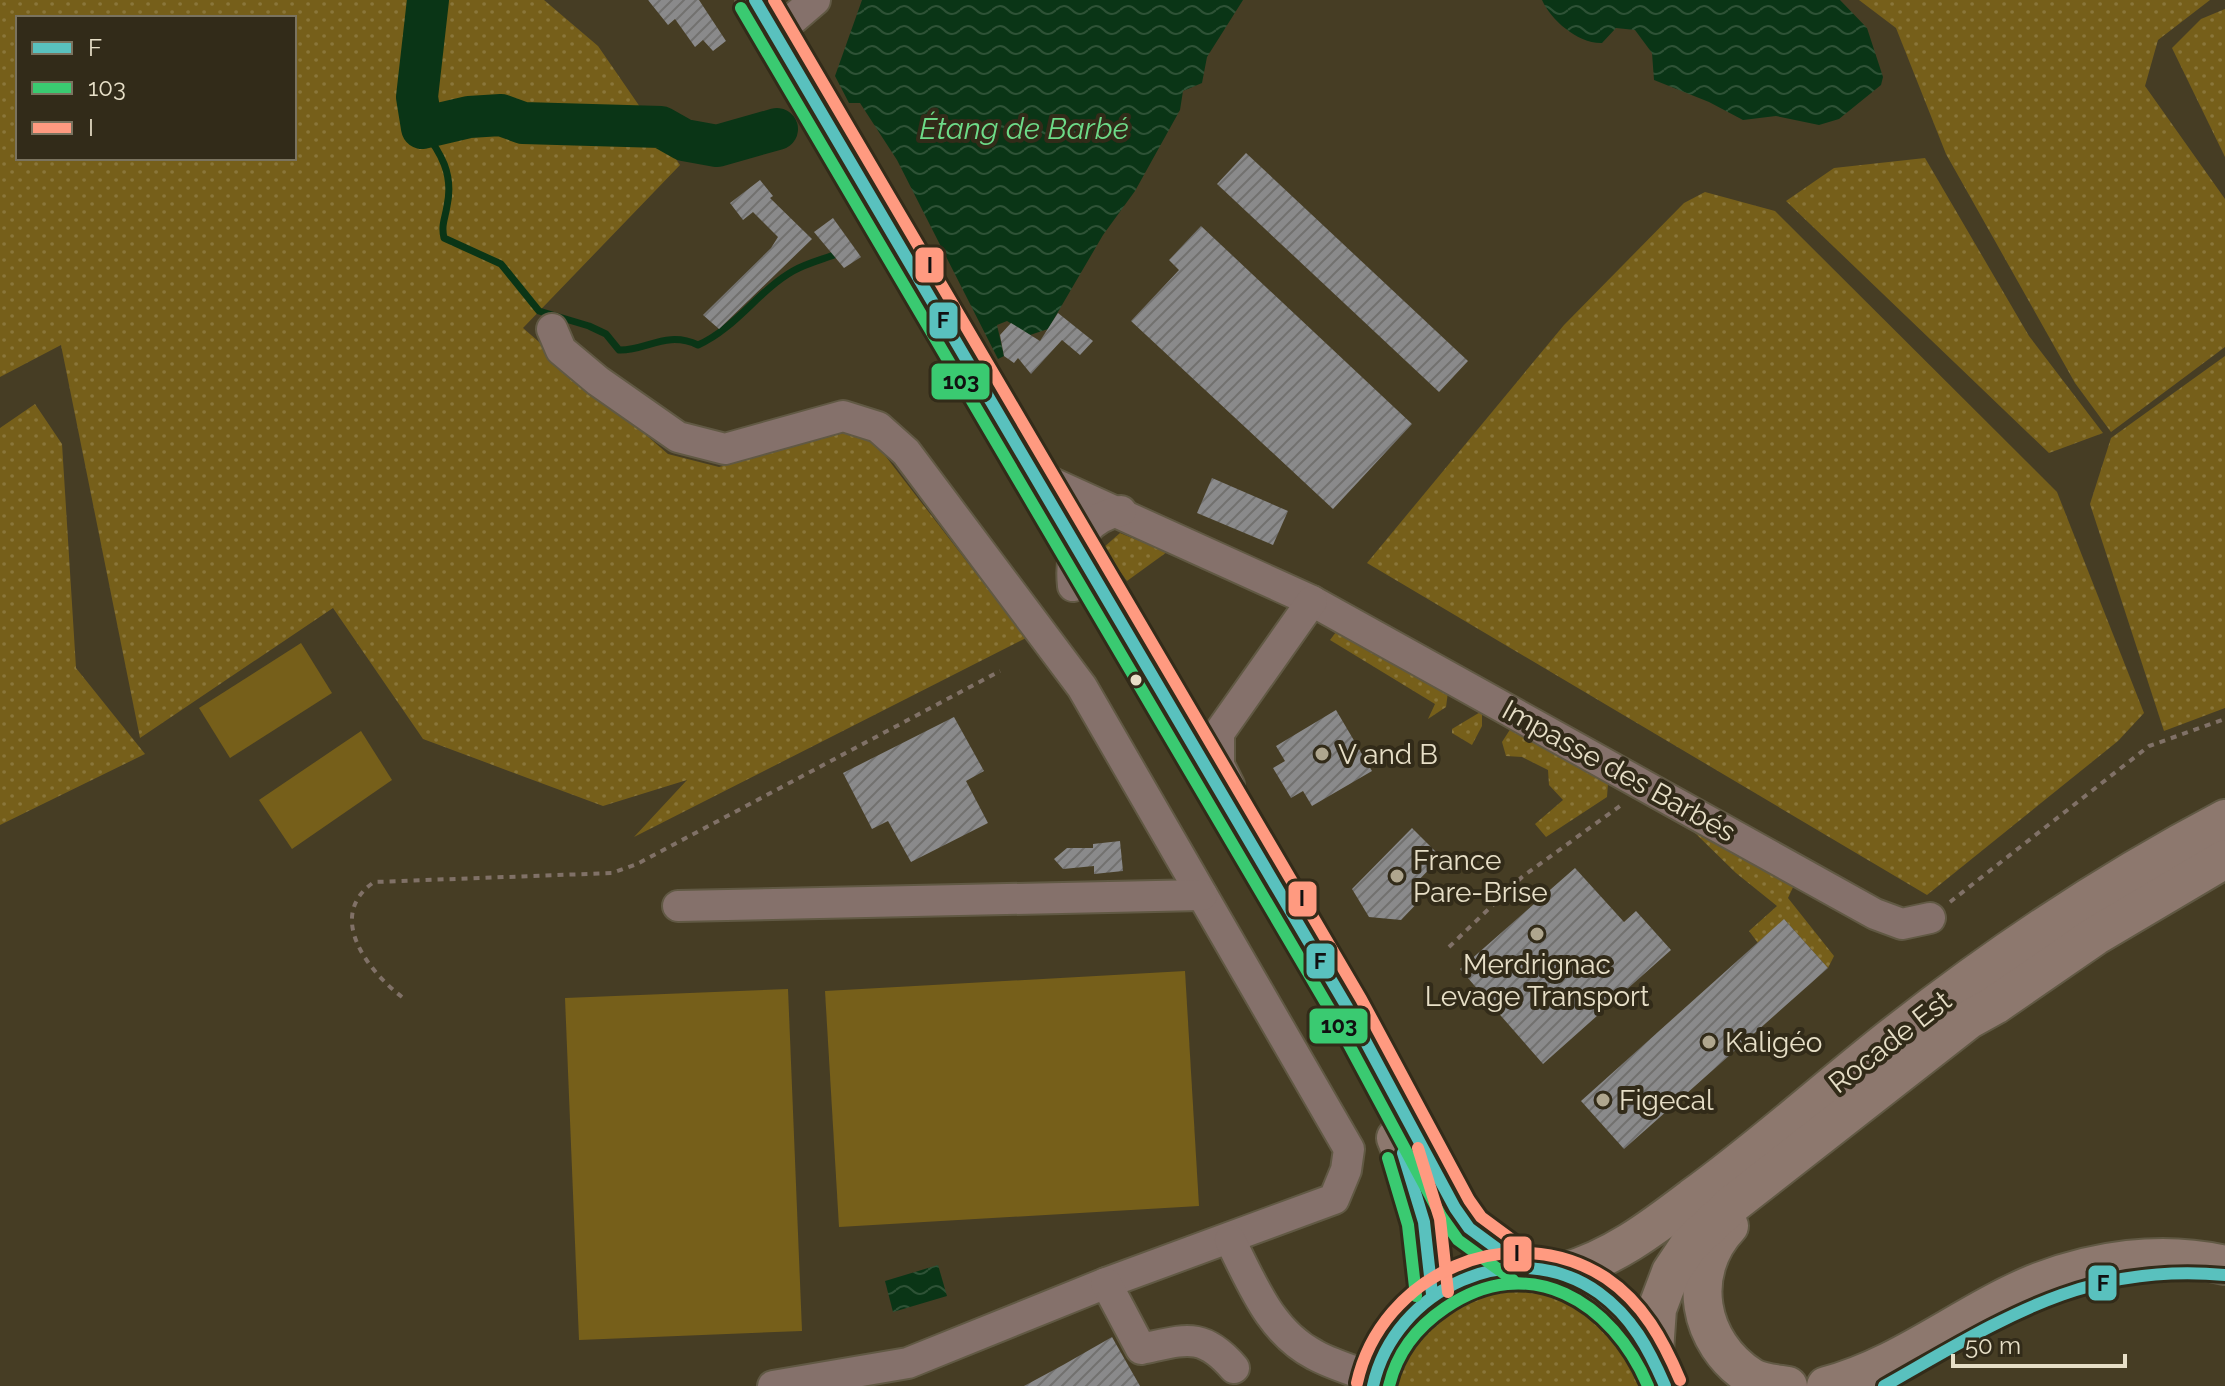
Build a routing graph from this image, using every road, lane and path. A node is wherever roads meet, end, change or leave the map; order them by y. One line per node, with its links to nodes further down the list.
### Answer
1 (730, 0): 7 (main road)
2 (815, 0): 3 (street)
3 (764, 13): 5 (main road)
4 (552, 329): 14 (street)
5 (1030, 473): 6 (street, Impasse des Barbés); 7 (main road)
6 (1121, 511): 7 (street); 8 (street, Impasse des Barbés)
7 (1074, 567): 18 (main road); 27 (main road)
8 (1312, 601): 11 (street, Impasse des Barbés); 18 (street)
9 (1000, 671): 19 (path)
10 (2225, 719): 16 (path)
11 (1639, 782): 16 (street, Impasse des Barbés); 17 (path)
12 (2225, 819): 24 (main road, Rocade Est)
13 (2225, 859): 20 (main road, Rocade Est)
14 (1202, 895): 15 (street); 21 (street)
15 (678, 906)
16 (1930, 918)
17 (1449, 947)
18 (1319, 961): 23 (main road)
19 (402, 997)
20 (1995, 1005): 30 (main road, Rocade Est); 33 (main road)
21 (1230, 1240): 26 (street); 31 (street)
22 (2225, 1265): 34 (main road)
23 (1522, 1267): 24 (main road); 27 (main road)
24 (1562, 1273): 30 (main road)
25 (2225, 1275): 35 (main road)
26 (1106, 1283): 28 (street); 29 (street)
27 (1432, 1294): 31 (main road)
28 (1234, 1368)
29 (910, 1374): 32 (street)
30 (1663, 1377)
31 (1374, 1382)
32 (773, 1386)
33 (1788, 1386)
34 (1826, 1386)
35 (1884, 1386)

